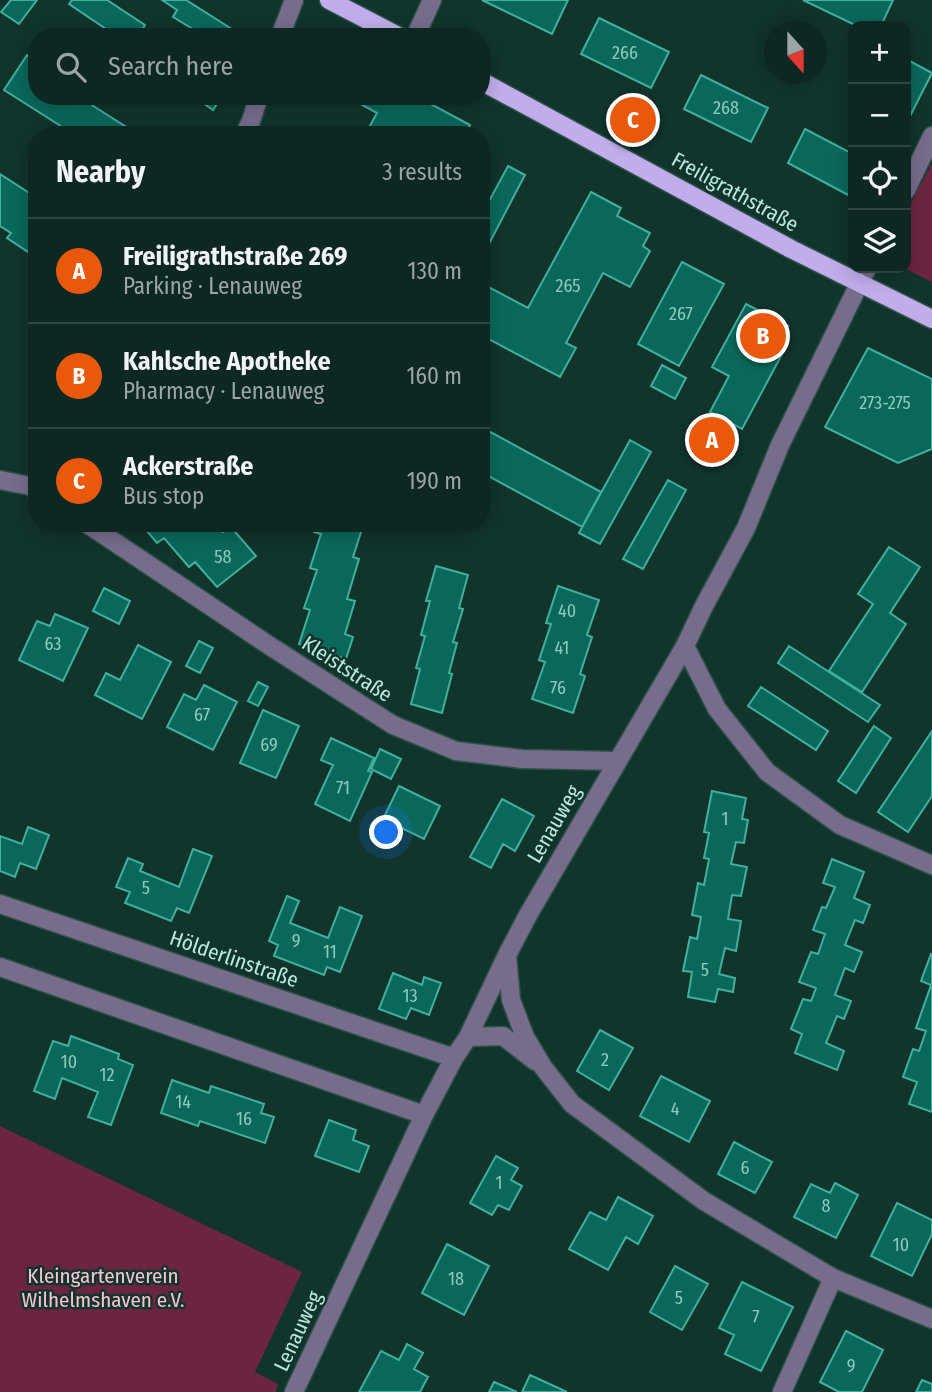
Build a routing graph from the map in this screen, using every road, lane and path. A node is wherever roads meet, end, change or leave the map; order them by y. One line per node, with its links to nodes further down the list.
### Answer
1 (294, 0): 4 (street)
2 (329, 0): 5 (main road)
3 (432, 0): 6 (street)
4 (283, 28)
5 (383, 28)
6 (419, 28)
7 (490, 86): 12 (main road, Freiligrathstraße)
8 (256, 105): 9 (street)
9 (248, 126)
10 (932, 136): 11 (street)
11 (911, 180)
12 (864, 275): 13 (main road, Freiligrathstraße); 17 (street, Lenauweg)
13 (932, 319)
14 (0, 480): 15 (street)
15 (28, 483)
16 (99, 532): 18 (street, Kleiststraße)
17 (685, 646): 18 (street, Lenauweg); 19 (street)
18 (618, 761): 21 (street, Lenauweg)
19 (932, 865)
20 (0, 904): 24 (street, Hölderlinstraße)
21 (507, 955): 23 (street, Lenauweg); 25 (street)
22 (0, 967): 26 (street)
23 (468, 1037): 24 (street, Lenauweg); 25 (street)
24 (454, 1058): 26 (street, Lenauweg)
25 (543, 1067): 27 (street)
26 (424, 1115): 29 (street, Lenauweg)
27 (833, 1278): 28 (street); 30 (street)
28 (932, 1319)
29 (294, 1392)
30 (782, 1392)

